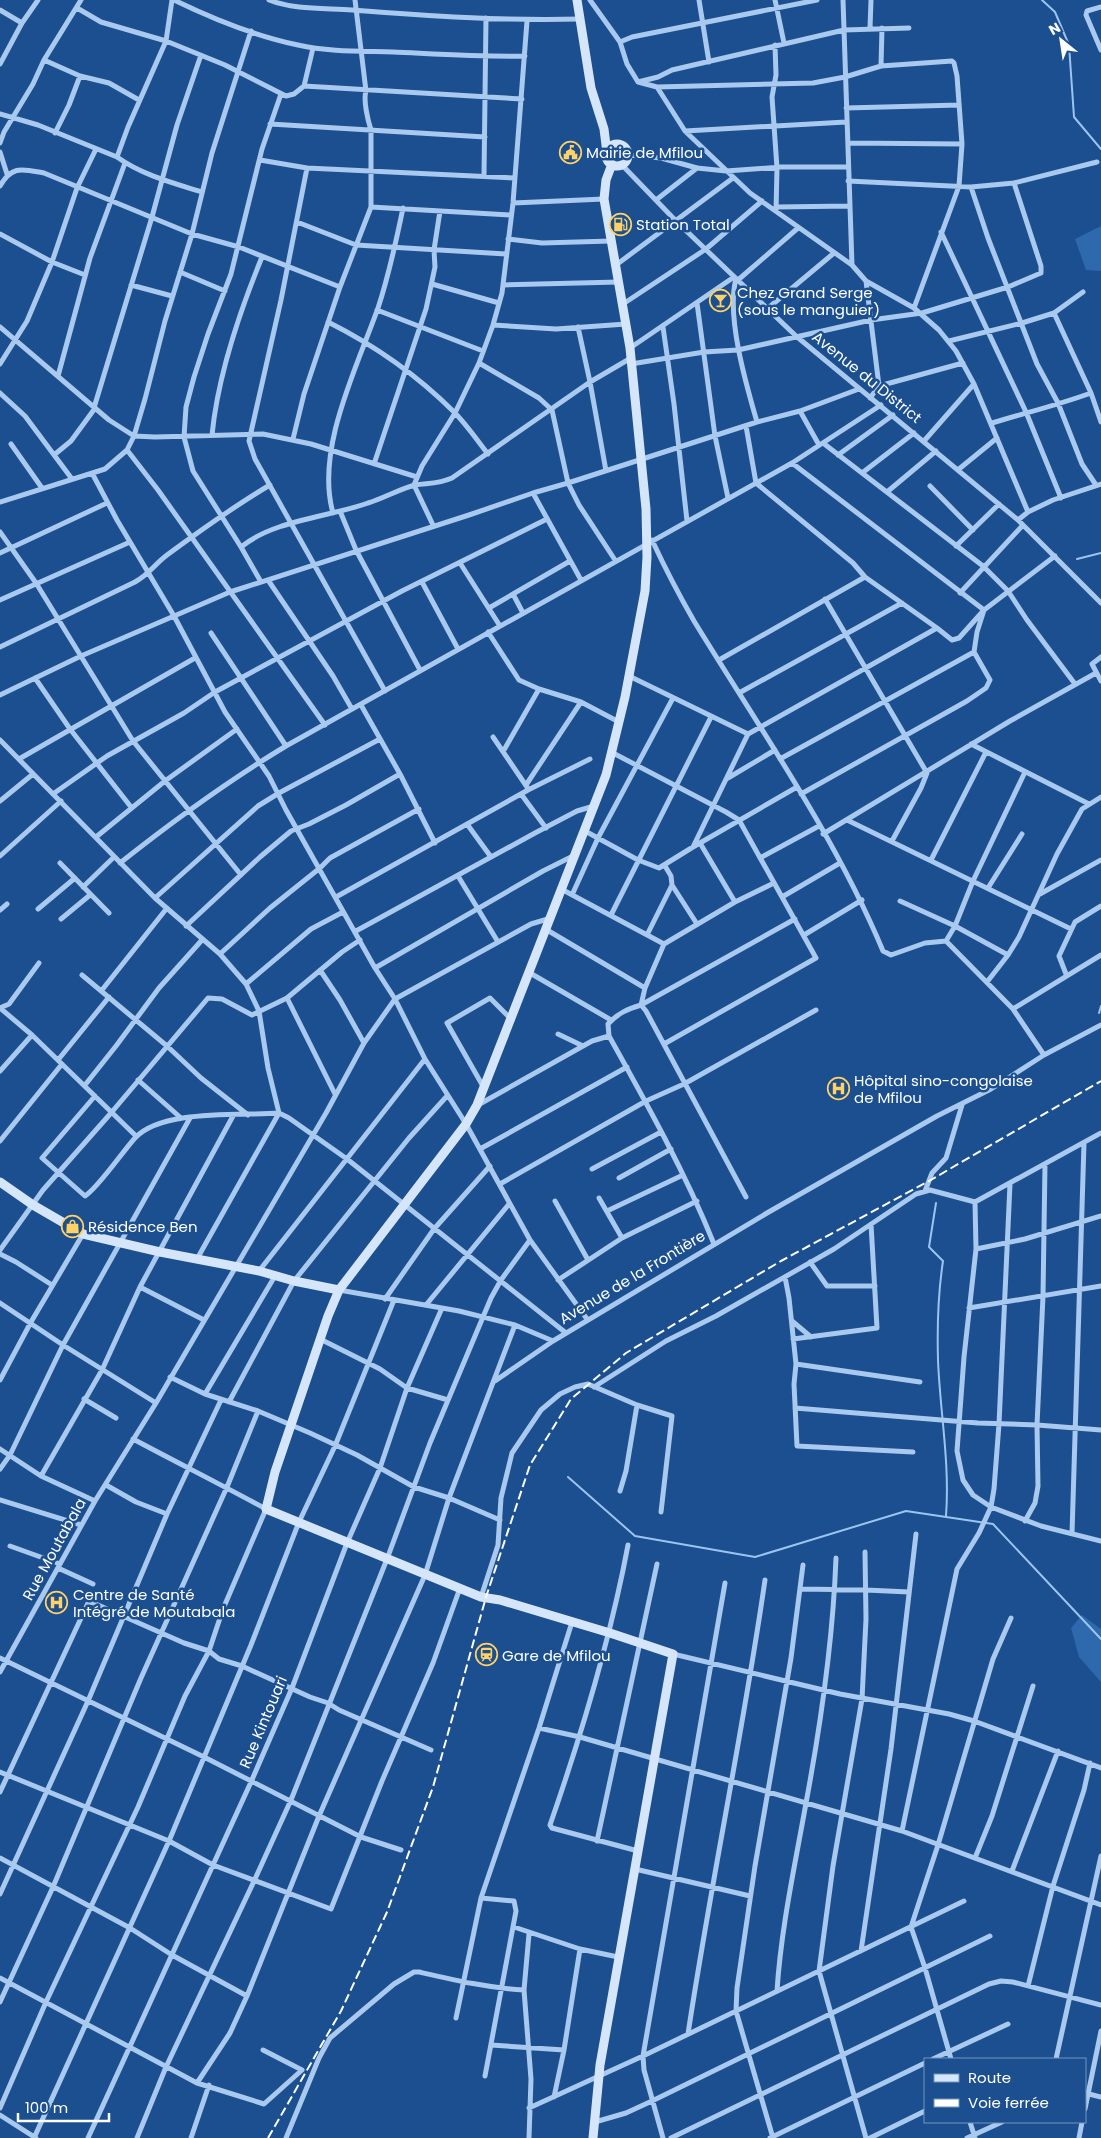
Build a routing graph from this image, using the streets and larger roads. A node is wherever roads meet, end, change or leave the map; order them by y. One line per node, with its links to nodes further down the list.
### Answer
1 (38, 0): 21 (street)
2 (81, 0): 14 (street)
3 (173, 0): 27 (street); 28 (street)
4 (269, 0): 17 (street)
5 (355, 0): 17 (street)
6 (577, 0): 19 (street)
7 (590, 0): 29 (street)
8 (699, 0): 22 (street)
9 (775, 0): 15 (street)
10 (818, 0): 15 (street)
11 (843, 0): 26 (street)
12 (871, 0): 23 (street)
13 (1101, 7): 33 (street)
14 (77, 8): 28 (street); 38 (street)
15 (776, 8): 22 (street); 30 (street)
16 (0, 10): 21 (street)
17 (356, 10): 18 (street); 34 (street)
18 (486, 18): 20 (street); 37 (street)
19 (580, 19): 20 (street); 61 (street)
20 (527, 21): 36 (street)
21 (22, 23): 40 (street)
22 (703, 23): 29 (street); 39 (street)
23 (870, 28): 24 (street); 26 (street)
24 (882, 28): 25 (street); 41 (street)
25 (908, 28)
26 (844, 30): 30 (street); 44 (street)
27 (251, 31): 32 (street); 42 (street)
28 (166, 41): 35 (street); 53 (street)
29 (620, 42): 45 (street)
30 (784, 43): 31 (street)
31 (775, 45): 39 (street); 46 (street)
32 (313, 48): 34 (street); 47 (street)
33 (1101, 50)
34 (360, 51): 37 (street); 48 (street)
35 (201, 55): 42 (street); 90 (street)
36 (525, 56): 37 (street); 52 (street)
37 (485, 57): 51 (street)
38 (44, 60): 43 (street); 57 (street)
39 (709, 62): 45 (street)
40 (0, 64)
41 (881, 66): 44 (street); 54 (street)
42 (237, 70): 50 (street); 97 (street)
43 (80, 76): 53 (street); 64 (street)
44 (845, 77): 46 (street); 55 (street)
45 (638, 82): 49 (street)
46 (775, 84): 49 (street); 60 (street)
47 (304, 86): 48 (street); 50 (street)
48 (364, 88): 51 (street); 62 (street)
49 (657, 88): 63 (street)
50 (281, 94): 59 (street)
51 (486, 97): 52 (street); 65 (street)
52 (522, 99): 88 (street)
53 (139, 100): 74 (street)
54 (959, 105): 55 (street); 68 (street)
55 (846, 108): 58 (street)
56 (0, 114): 57 (street)
57 (13, 118): 64 (street); 66 (street)
58 (846, 122): 60 (street); 67 (street)
59 (270, 124): 62 (street); 75 (street)
60 (774, 126): 63 (street); 83 (street)
61 (604, 129): 69 (street); 72 (street)
62 (372, 130): 65 (street); 84 (street)
63 (685, 131): 85 (street)
64 (55, 132): 70 (street)
65 (485, 138): 87 (street)
66 (0, 143)
67 (848, 143): 68 (street); 80 (street)
68 (962, 144): 94 (street)
69 (623, 146): 72 (street); 73 (street)
70 (96, 148): 74 (street); 96 (street)
71 (0, 152): 86 (street)
72 (607, 152): 78 (street)
73 (628, 155): 79 (street); 82 (street)
74 (117, 157): 76 (street)
75 (260, 160): 81 (street); 120 (street)
76 (125, 162): 90 (street); 100 (street)
77 (1097, 162): 92 (street)
78 (612, 164): 79 (street); 98 (street)
79 (622, 165): 99 (street, Avenue du District)
80 (848, 167): 83 (street); 91 (street)
81 (307, 168): 84 (street); 111 (street)
82 (697, 168): 85 (street); 99 (street)
83 (777, 168): 85 (street); 106 (street)
84 (372, 170): 87 (street); 104 (street)
85 (726, 171): 89 (street)
86 (7, 174): 93 (street); 96 (street)
87 (484, 175): 88 (street)
88 (515, 178): 102 (street)
89 (733, 178): 101 (street); 110 (street)
90 (162, 179): 97 (street); 109 (street)
91 (848, 181): 94 (street); 103 (street)
92 (1014, 183): 95 (street); 139 (street)
93 (0, 186)
94 (960, 186): 95 (street); 113 (street)
95 (971, 187): 139 (street)
96 (77, 188): 100 (street); 126 (street)
97 (202, 192): 115 (street)
98 (604, 199): 102 (street); 117 (street)
99 (656, 200): 110 (street, Avenue du District)
100 (111, 201): 109 (street); 131 (street)
101 (762, 201): 106 (street); 121 (street)
102 (513, 203): 108 (street)
103 (850, 206): 106 (street); 129 (street)
104 (371, 207): 105 (street); 118 (street)
105 (403, 208): 107 (street); 119 (street)
106 (776, 209): 112 (street)
107 (440, 211): 108 (street); 122 (street)
108 (512, 215): 116 (street)
109 (152, 217): 115 (street); 137 (street)
110 (676, 221): 121 (street, Avenue du District); 128 (street)
111 (297, 222): 118 (street); 127 (street)
112 (798, 228): 123 (street); 132 (street)
113 (942, 232): 143 (street); 147 (street)
114 (0, 234): 126 (street)
115 (192, 234): 120 (street); 130 (street)
116 (508, 239): 117 (street); 124 (street)
117 (611, 241): 128 (street)
118 (356, 245): 119 (street); 138 (street)
119 (396, 246): 122 (street); 149 (street)
120 (239, 247): 125 (street); 140 (street)
121 (706, 249): 132 (street, Avenue du District); 146 (street)
122 (434, 250): 124 (street); 135 (street)
123 (834, 253): 129 (street); 148 (street)
124 (506, 254): 136 (street)
125 (262, 257): 127 (street); 197 (street)
126 (52, 262): 131 (street); 164 (street)
127 (287, 265): 138 (street); 198 (street)
128 (616, 265): 134 (street)
129 (852, 266): 133 (street)
130 (180, 272): 140 (street); 142 (street)
131 (85, 275): 176 (street)
132 (736, 279): 145 (street); 148 (street, Avenue du District); 167 (street)
133 (866, 281): 147 (street); 152 (street)
134 (619, 282): 136 (street); 146 (street)
135 (432, 284): 144 (street); 157 (street)
136 (503, 285): 144 (street)
137 (131, 286): 142 (street); 185 (street)
138 (340, 287): 153 (street)
139 (1008, 287): 143 (street); 154 (street)
140 (225, 291): 200 (street)
141 (1083, 292): 150 (street)
142 (172, 296): 199 (street)
143 (972, 299): 151 (street); 161 (street)
144 (499, 303): 156 (street)
145 (697, 303): 160 (street); 169 (street)
146 (623, 304): 155 (street)
147 (914, 308): 151 (street)
148 (768, 309): 162 (street, Avenue du District)
149 (377, 310): 157 (street); 163 (street)
150 (1054, 312): 154 (street); 181 (street)
151 (922, 313): 152 (street); 165 (street)
152 (871, 320): 162 (street); 179 (street)
153 (328, 322): 163 (street); 203 (street)
154 (1022, 323): 161 (street); 184 (street)
155 (626, 324): 159 (street); 166 (street)
156 (493, 325): 159 (street); 168 (street)
157 (420, 326): 168 (street); 175 (street)
158 (0, 327): 164 (street)
159 (578, 327): 177 (street)
160 (663, 327): 166 (street); 170 (street)
161 (987, 332): 165 (street); 189 (street)
162 (796, 336): 167 (street); 180 (street, Avenue du District)
163 (364, 340): 175 (street); 209 (street)
164 (15, 341): 174 (street); 176 (street)
165 (949, 341): 173 (street)
166 (630, 348): 171 (street)
167 (738, 350): 169 (street); 192 (street)
168 (483, 351): 172 (street)
169 (704, 352): 170 (street); 201 (street)
170 (667, 359): 171 (street); 207 (street)
171 (631, 361): 177 (street); 214 (street)
172 (479, 363): 187 (street); 190 (street)
173 (963, 363): 178 (street); 179 (street)
174 (0, 364)
175 (406, 371): 190 (street); 216 (street)
176 (58, 376): 185 (street)
177 (590, 382): 187 (street); 218 (street)
178 (974, 384): 194 (street); 204 (street)
179 (879, 386): 183 (street)
180 (859, 389): 183 (street, Avenue du District); 188 (street)
181 (1091, 393): 184 (street); 193 (street)
182 (0, 394): 212 (street)
183 (870, 398): 186 (street, Avenue du District)
184 (1058, 403): 189 (street); 227 (street)
185 (94, 406): 199 (street); 212 (street)
186 (881, 406): 191 (street, Avenue du District); 206 (street)
187 (552, 410): 211 (street); 223 (street)
188 (800, 411): 192 (street); 206 (street)
189 (1026, 412): 194 (street); 233 (street)
190 (454, 413): 211 (street); 221 (street)
191 (892, 415): 196 (street, Avenue du District); 213 (street)
192 (756, 422): 195 (street)
193 (1101, 422)
194 (992, 423): 202 (street)
195 (746, 426): 201 (street); 224 (street)
196 (914, 433): 204 (street, Avenue du District); 220 (street)
197 (212, 434): 198 (street); 200 (street)
198 (249, 434): 203 (street); 225 (street)
199 (134, 436): 200 (street); 208 (street)
200 (184, 436): 240 (street)
201 (715, 436): 207 (street); 232 (street)
202 (997, 438): 217 (street); 238 (street)
203 (292, 439): 209 (street)
204 (924, 440): 210 (street, Avenue du District)
205 (11, 444): 229 (street)
206 (821, 444): 213 (street); 215 (street)
207 (678, 448): 214 (street); 243 (street)
208 (127, 450): 219 (street); 249 (street)
209 (332, 450): 216 (street); 239 (street)
210 (936, 451): 217 (street, Avenue du District); 230 (street)
211 (488, 454): 226 (street)
212 (54, 455): 222 (street)
213 (838, 455): 220 (street)
214 (641, 460): 218 (street); 251 (street)
215 (792, 463): 224 (street); 272 (street)
216 (374, 464): 221 (street)
217 (959, 469): 236 (street, Avenue du District)
218 (606, 470): 223 (street)
219 (92, 473): 222 (street); 235 (street)
220 (862, 473): 230 (street)
221 (417, 477): 226 (street)
222 (72, 479): 229 (street)
223 (568, 483): 231 (street); 258 (street)
224 (756, 483): 232 (street); 264 (street)
225 (270, 485): 240 (street); 244 (street)
226 (414, 485): 237 (street); 246 (street)
227 (1098, 485): 233 (street)
228 (930, 486): 247 (street)
229 (42, 488): 234 (street)
230 (887, 492): 252 (street)
231 (533, 493): 241 (street); 246 (street)
232 (728, 498): 243 (street)
233 (1061, 498): 238 (street)
234 (0, 502)
235 (107, 503): 250 (street); 254 (street)
236 (999, 504): 242 (street, Avenue du District); 247 (street)
237 (340, 511): 239 (street); 255 (street)
238 (1028, 512): 242 (street)
239 (333, 513): 244 (street)
240 (221, 515): 249 (street); 253 (street)
241 (547, 519): 259 (street); 260 (street)
242 (1018, 520): 245 (street, Avenue du District)
243 (687, 521): 251 (street)
244 (292, 524): 253 (street); 261 (street)
245 (1023, 525): 257 (street, Avenue du District); 262 (street)
246 (433, 526): 255 (street)
247 (973, 530): 252 (street)
248 (0, 532): 254 (street)
249 (192, 537): 263 (street); 271 (street)
250 (130, 542): 263 (street); 269 (street)
251 (649, 542): 258 (street); 298 (street); 302 (street)
252 (956, 546): 262 (street)
253 (241, 547): 267 (street)
254 (12, 548): 256 (street); 269 (street)
255 (356, 550): 261 (street); 276 (street)
256 (0, 553)
257 (1055, 556): 270 (street); 278 (street, Avenue du District)
258 (616, 560): 266 (street)
259 (570, 561): 266 (street); 273 (street)
260 (460, 563): 268 (street); 279 (street)
261 (313, 564): 265 (street); 284 (street)
262 (983, 566): 270 (street); 272 (street)
263 (149, 573): 282 (street); 283 (street)
264 (865, 577): 275 (street); 277 (street)
265 (268, 580): 267 (street); 290 (street)
266 (581, 580): 281 (street)
267 (261, 582): 271 (street)
268 (422, 582): 276 (street); 292 (street)
269 (36, 583): 274 (street); 283 (street)
270 (1008, 591): 280 (street); 306 (street)
271 (230, 592): 282 (street); 297 (street)
272 (960, 592): 280 (street)
273 (514, 594): 279 (street); 281 (street)
274 (0, 600)
275 (825, 600): 289 (street); 298 (street)
276 (383, 602): 284 (street); 300 (street)
277 (902, 603): 286 (street); 289 (street)
278 (1101, 603)
279 (489, 608): 285 (street)
280 (984, 610): 286 (street); 293 (street)
281 (524, 612): 285 (street)
282 (174, 616): 294 (street); 296 (street)
283 (58, 619): 291 (street); 294 (street)
284 (346, 621): 290 (street); 308 (street)
285 (500, 626): 287 (street)
286 (937, 628): 299 (street)
287 (488, 632): 292 (street); 307 (street)
288 (211, 633): 304 (street)
289 (846, 635): 299 (street); 310 (street)
290 (310, 641): 297 (street); 317 (street)
291 (0, 647)
292 (458, 649): 300 (street)
293 (974, 652): 314 (street); 325 (street)
294 (81, 656): 303 (street); 316 (street)
295 (1101, 657): 301 (street)
296 (195, 658): 309 (street); 316 (street)
297 (278, 659): 304 (street); 320 (street)
298 (719, 660): 310 (street)
299 (866, 668): 314 (street); 321 (street)
300 (420, 670): 308 (street)
301 (1096, 673): 305 (street); 306 (street)
302 (629, 676): 312 (street); 319 (street)
303 (35, 678): 311 (street); 322 (street)
304 (240, 678): 309 (street); 331 (street)
305 (1101, 681)
306 (1075, 684): 330 (street)
307 (539, 689): 313 (street); 332 (street)
308 (385, 691): 315 (street)
309 (215, 692): 323 (street); 328 (street)
310 (739, 694): 321 (street)
311 (0, 695)
312 (673, 698): 318 (street); 341 (street)
313 (580, 702): 319 (street); 350 (street)
314 (886, 702): 325 (street); 338 (street)
315 (361, 705): 317 (street); 327 (street)
316 (111, 706): 322 (street); 328 (street)
317 (352, 709): 320 (street)
318 (711, 717): 324 (street); 348 (street)
319 (619, 722): 335 (street)
320 (324, 725): 331 (street)
321 (760, 727): 324 (street); 333 (street)
322 (70, 729): 336 (street); 340 (street)
323 (237, 729): 339 (street); 347 (street)
324 (748, 734): 346 (street)
325 (905, 734): 343 (street); 354 (street)
326 (493, 737): 332 (street)
327 (380, 739): 345 (street); 351 (street)
328 (133, 741): 340 (street); 347 (street)
329 (1, 744): 336 (street)
330 (971, 744): 334 (street); 343 (street)
331 (286, 746): 339 (street)
332 (504, 750): 350 (street)
333 (775, 750): 338 (street); 346 (street)
334 (986, 752): 342 (street); 386 (street)
335 (612, 753): 341 (street); 359 (street)
336 (19, 759): 344 (street)
337 (590, 759): 350 (street)
338 (780, 759): 349 (street)
339 (258, 762): 351 (street); 363 (street)
340 (97, 763): 352 (street); 361 (street)
341 (638, 765): 348 (street); 374 (street)
342 (1025, 772): 358 (street); 396 (street)
343 (927, 773): 365 (street); 375 (street)
344 (33, 774): 352 (street); 356 (street)
345 (400, 774): 362 (street); 369 (street)
346 (727, 778): 360 (street)
347 (165, 781): 361 (street); 363 (street)
348 (676, 786): 360 (street); 385 (street)
349 (797, 787): 354 (street); 364 (street)
350 (527, 788): 353 (street)
351 (279, 793): 369 (street); 378 (street)
352 (53, 794): 357 (street)
353 (522, 794): 366 (street); 368 (street)
354 (801, 794): 367 (street)
355 (1101, 798): 358 (street)
356 (0, 801)
357 (61, 801): 373 (street); 381 (street)
358 (1090, 804): 403 (street)
359 (595, 806): 368 (street); 370 (street)
360 (713, 806): 364 (street); 379 (street)
361 (131, 807): 373 (street)
362 (419, 808): 376 (street); 392 (street)
363 (189, 811): 378 (street); 390 (street)
364 (739, 820): 377 (street); 384 (street)
365 (847, 820): 371 (street); 375 (street)
366 (467, 824): 376 (street); 383 (street)
367 (819, 826): 371 (street); 384 (street)
368 (546, 828): 383 (street)
369 (296, 829): 392 (street); 393 (street)
370 (585, 831): 374 (street); 380 (street)
371 (823, 834): 389 (street)
372 (1022, 834): 400 (street)
373 (96, 837): 382 (street)
374 (598, 838): 385 (street); 404 (street)
375 (892, 841): 386 (street)
376 (436, 843): 405 (street)
377 (700, 843): 379 (street); 410 (street)
378 (216, 845): 393 (street); 407 (street)
379 (693, 847): 391 (street)
380 (575, 855): 401 (street); 415 (street)
381 (0, 856)
382 (114, 856): 390 (street); 399 (street)
383 (491, 858): 394 (street)
384 (760, 858): 397 (street)
385 (638, 860): 391 (street); 420 (street)
386 (931, 860): 396 (street)
387 (1101, 860): 403 (street)
388 (60, 863): 395 (street)
389 (840, 863): 406 (street); 408 (street)
390 (120, 864): 407 (street)
391 (664, 866): 398 (street)
392 (320, 868): 405 (street); 437 (street)
393 (241, 875): 425 (street)
394 (458, 876): 415 (street); 429 (street)
395 (75, 878): 399 (street); 414 (street)
396 (973, 881): 400 (street); 426 (street)
397 (774, 883): 406 (street); 410 (street)
398 (672, 886): 424 (street); 430 (street)
399 (83, 887): 402 (street)
400 (988, 888): 417 (street)
401 (563, 890): 404 (street); 421 (street)
402 (90, 894): 419 (street); 422 (street)
403 (1039, 894): 417 (street)
404 (572, 895): 420 (street)
405 (336, 897): 418 (street)
406 (782, 897): 423 (street)
407 (154, 898): 413 (street)
408 (862, 900): 431 (street); 435 (street)
409 (900, 901): 426 (street)
410 (734, 902): 424 (street)
411 (7, 904): 416 (street)
412 (1101, 906): 427 (street)
413 (167, 908): 425 (street); 449 (street)
414 (38, 909)
415 (477, 909): 434 (street); 441 (street)
416 (0, 910)
417 (1032, 910): 427 (street); 438 (street)
418 (343, 912): 429 (street); 447 (street)
419 (108, 913)
420 (611, 915): 430 (street)
421 (552, 918): 428 (street); 434 (street)
422 (60, 919)
423 (795, 919): 431 (street); 453 (street)
424 (697, 924): 436 (street)
425 (186, 926): 432 (street)
426 (955, 926): 435 (street); 438 (street)
427 (1071, 929): 444 (street)
428 (547, 930): 443 (street); 448 (street)
429 (356, 932): 433 (street)
430 (647, 935): 436 (street)
431 (804, 935): 466 (street)
432 (202, 940): 437 (street); 458 (street)
433 (360, 940): 441 (street); 442 (street)
434 (498, 942): 452 (street)
435 (946, 942): 446 (street)
436 (664, 944): 448 (street)
437 (220, 954): 447 (street)
438 (1008, 955): 446 (street)
439 (1101, 955): 444 (street)
440 (39, 963): 454 (street)
441 (375, 968): 452 (street)
442 (320, 970): 451 (street); 465 (street)
443 (530, 972): 459 (street); 460 (street)
444 (1066, 974): 455 (street)
445 (82, 975): 449 (street)
446 (987, 982): 455 (street)
447 (246, 984): 457 (street)
448 (645, 988): 453 (street)
449 (102, 990): 450 (street)
450 (110, 997): 458 (street); 471 (street)
451 (287, 998): 457 (street); 478 (street)
452 (395, 999): 465 (street, Rue Moutabala); 470 (street)
453 (641, 1005): 460 (street); 466 (street)
454 (0, 1008): 463 (street)
455 (1013, 1009): 469 (street)
456 (816, 1010): 475 (street)
457 (258, 1011): 467 (street); 485 (street)
458 (136, 1020): 467 (street); 476 (street)
459 (512, 1020): 477 (street); 477 (street)
460 (611, 1020): 464 (street)
461 (1101, 1025): 469 (street, Avenue de la Frontière)
462 (558, 1034): 468 (street)
463 (32, 1035): 471 (street); 473 (street)
464 (609, 1036): 468 (street); 472 (street)
465 (364, 1043): 478 (street, Rue Moutabala)
466 (664, 1044): 475 (street)
467 (167, 1046): 474 (street); 487 (street)
468 (583, 1046): 482 (street)
469 (1044, 1055): 483 (street, Avenue de la Frontière)
470 (425, 1059): 480 (street); 499 (street)
471 (60, 1062): 476 (street); 495 (street)
472 (627, 1067): 481 (street); 497 (street)
473 (0, 1071)
474 (138, 1080): 484 (street); 488 (street)
475 (684, 1084): 481 (street); 511 (street)
476 (85, 1085): 479 (street)
477 (484, 1089): 482 (street)
478 (335, 1094): 493 (street, Rue Moutabala)
479 (95, 1096): 484 (street); 503 (street)
480 (447, 1096): 490 (street); 507 (street)
481 (646, 1101): 491 (street); 508 (street)
482 (477, 1105): 490 (street)
483 (962, 1105): 510 (street); 530 (street, Avenue de la Frontière)
484 (112, 1113): 494 (street); 503 (street)
485 (279, 1113): 487 (street); 493 (street); 536 (street)
486 (233, 1116): 487 (street); 489 (street); 533 (street)
487 (248, 1116)
488 (181, 1118): 489 (street); 494 (street)
489 (190, 1118): 528 (street)
490 (466, 1124): 497 (street); 518 (street)
491 (661, 1132): 498 (street); 502 (street)
492 (1101, 1133): 496 (street)
493 (313, 1135): 499 (street); 539 (street, Rue Moutabala)
494 (136, 1136): 503 (street)
495 (0, 1141)
496 (1084, 1143): 500 (street); 521 (street)
497 (480, 1149): 501 (street)
498 (671, 1149): 504 (street); 505 (street)
499 (347, 1159): 507 (street); 540 (street)
500 (1045, 1164): 509 (street); 524 (street)
501 (490, 1166): 508 (street); 523 (street)
502 (592, 1169)
503 (58, 1173): 517 (street)
504 (684, 1175): 514 (street); 519 (street)
505 (619, 1178)
506 (0, 1182): 517 (street, Avenue de la Frontière)
507 (375, 1182): 518 (street); 545 (street)
508 (500, 1184): 516 (street)
509 (1010, 1184): 515 (street); 529 (street)
510 (925, 1191): 515 (street); 522 (street)
511 (746, 1197)
512 (599, 1198): 519 (street)
513 (555, 1201): 537 (street)
514 (697, 1201): 526 (street); 530 (street)
515 (975, 1202): 531 (street)
516 (509, 1204): 527 (street); 535 (street)
517 (33, 1205): 525 (street, Avenue de la Frontière); 532 (street)
518 (404, 1205): 523 (street); 550 (street)
519 (607, 1212): 526 (street)
520 (1101, 1216): 521 (street)
521 (1083, 1221): 524 (street); 551 (street)
522 (871, 1224): 538 (street); 547 (street)
523 (434, 1229): 535 (street); 553 (street)
524 (1043, 1233): 529 (street); 552 (street)
525 (83, 1234): 528 (street, Avenue de la Frontière); 546 (street)
526 (622, 1238): 537 (street)
527 (530, 1240): 543 (street); 544 (street)
528 (121, 1243): 533 (street, Avenue de la Frontière); 571 (street)
529 (1007, 1243): 531 (street); 555 (street)
530 (714, 1244): 561 (street, Avenue de la Frontière)
531 (976, 1249): 559 (street)
532 (0, 1250)
533 (160, 1252): 536 (street, Avenue de la Frontière); 549 (street)
534 (0, 1254): 546 (street)
535 (466, 1254): 543 (street); 557 (street)
536 (197, 1259): 539 (street, Avenue de la Frontière)
537 (588, 1260): 544 (street)
538 (810, 1262): 542 (street); 547 (street)
539 (236, 1267): 540 (street, Avenue de la Frontière); 562 (street, Rue Moutabala)
540 (259, 1271): 541 (street, Avenue de la Frontière)
541 (275, 1276): 545 (street, Avenue de la Frontière); 581 (street)
542 (785, 1277): 563 (street); 579 (street)
543 (501, 1280): 560 (street); 566 (street)
544 (558, 1280): 561 (street)
545 (294, 1281): 550 (street, Avenue de la Frontière); 585 (street)
546 (52, 1285): 564 (street)
547 (875, 1286): 567 (street)
548 (1101, 1286): 551 (street)
549 (140, 1287): 562 (street); 574 (street)
550 (339, 1290): 553 (street, Avenue de la Frontière); 568 (street)
551 (1080, 1291): 552 (street); 595 (street)
552 (1043, 1296): 555 (street); 593 (street)
553 (385, 1299): 554 (street, Avenue de la Frontière)
554 (394, 1300): 557 (street, Avenue de la Frontière); 572 (street)
555 (1005, 1301): 559 (street); 592 (street)
556 (0, 1303): 564 (street)
557 (426, 1305): 558 (street, Avenue de la Frontière)
558 (442, 1308): 560 (street, Avenue de la Frontière); 580 (street, Rue Kintouari)
559 (970, 1308): 591 (street)
560 (483, 1318): 565 (street, Avenue de la Frontière); 584 (street)
561 (587, 1319): 566 (street, Avenue de la Frontière)
562 (204, 1320): 575 (street, Rue Moutabala)
563 (792, 1320): 567 (street); 569 (street)
564 (31, 1322): 571 (street); 576 (street)
565 (515, 1325): 570 (street, Avenue de la Frontière); 577 (street)
566 (566, 1333): 570 (street, Avenue de la Frontière)
567 (810, 1337): 569 (street)
568 (320, 1339): 572 (street); 594 (street)
569 (793, 1339): 573 (street)
570 (553, 1341): 577 (street)
571 (63, 1345): 574 (street); 601 (street)
572 (367, 1362): 580 (street); 598 (street)
573 (796, 1364): 578 (street); 588 (street)
574 (102, 1370): 582 (street); 586 (street)
575 (170, 1377): 581 (street); 586 (street, Rue Moutabala)
576 (0, 1380)
577 (494, 1382): 610 (street)
578 (920, 1382)
579 (594, 1387): 587 (street); 617 (street)
580 (407, 1388): 584 (street); 602 (street, Rue Kintouari)
581 (205, 1394): 583 (street)
582 (84, 1399): 590 (street); 605 (street)
583 (221, 1400): 585 (street); 604 (street)
584 (448, 1400): 608 (street)
585 (229, 1402): 589 (street)
586 (156, 1403): 597 (street, Rue Moutabala)
587 (637, 1406): 609 (street); 615 (street)
588 (795, 1408): 591 (street); 600 (street)
589 (258, 1411): 594 (street); 607 (street)
590 (116, 1418)
591 (960, 1421): 592 (street); 613 (street)
592 (999, 1424): 593 (street); 613 (street)
593 (1037, 1424): 595 (street); 618 (street)
594 (292, 1425): 598 (street); 614 (street)
595 (1076, 1428): 596 (street); 622 (street)
596 (1101, 1430)
597 (134, 1439): 604 (street); 606 (street, Rue Moutabala)
598 (335, 1446): 602 (street); 619 (street)
599 (0, 1449): 601 (street)
600 (913, 1452)
601 (10, 1455): 603 (street); 605 (street)
602 (380, 1468): 608 (street); 624 (street, Rue Kintouari)
603 (0, 1469)
604 (188, 1469): 607 (street); 616 (street)
605 (41, 1476): 612 (street)
606 (106, 1485): 612 (street, Rue Moutabala); 616 (street)
607 (227, 1487): 614 (street); 646 (street)
608 (414, 1487): 610 (street); 629 (street)
609 (620, 1491)
610 (449, 1498): 617 (street); 633 (street)
611 (0, 1500): 620 (street)
612 (95, 1501): 620 (street, Rue Moutabala)
613 (991, 1507): 618 (street); 666 (street)
614 (266, 1509): 619 (street); 649 (street)
615 (661, 1512)
616 (167, 1514): 643 (street)
617 (500, 1520): 642 (street)
618 (1025, 1521): 622 (street)
619 (299, 1522): 624 (street); 654 (street)
620 (81, 1525): 631 (street, Rue Moutabala)
621 (916, 1534): 641 (street)
622 (1072, 1534): 623 (street)
623 (1101, 1541)
624 (347, 1543): 629 (street); 660 (street, Rue Kintouari)
625 (10, 1546): 631 (street)
626 (628, 1546): 647 (street)
627 (865, 1552): 640 (street)
628 (836, 1558): 639 (street)
629 (387, 1559): 633 (street); 664 (street)
630 (803, 1565): 638 (street)
631 (59, 1566): 636 (street); 652 (street, Rue Moutabala)
632 (658, 1571): 648 (street)
633 (425, 1575): 637 (street); 668 (street)
634 (765, 1580): 656 (street)
635 (725, 1583): 653 (street)
636 (93, 1584)
637 (460, 1588): 642 (street); 671 (street)
638 (800, 1589): 639 (street); 657 (street)
639 (835, 1590): 640 (street); 661 (street)
640 (866, 1590): 641 (street); 662 (street)
641 (909, 1592): 665 (street)
642 (482, 1597): 645 (street)
643 (123, 1617): 646 (street); 658 (street); 663 (street)
644 (1011, 1618): 669 (street)
645 (572, 1622): 647 (street); 670 (street)
646 (162, 1632): 649 (street); 667 (street)
647 (610, 1632): 648 (street); 672 (street)
648 (640, 1643): 650 (street); 675 (street)
649 (210, 1651): 654 (street); 674 (street)
650 (673, 1654): 653 (street); 679 (street)
651 (0, 1658): 652 (street)
652 (6, 1661): 655 (street, Rue Moutabala); 658 (street)
653 (712, 1664): 656 (street); 682 (street)
654 (242, 1666): 660 (street); 678 (street)
655 (0, 1672)
656 (751, 1674): 657 (street); 685 (street)
657 (787, 1681): 661 (street); 688 (street)
658 (50, 1683): 663 (street); 684 (street)
659 (1033, 1686): 673 (street)
660 (292, 1688): 664 (street); 686 (street, Rue Kintouari)
661 (824, 1689): 662 (street); 691 (street)
662 (862, 1699): 665 (street); 693 (street)
663 (88, 1701): 667 (street); 687 (street)
664 (328, 1702): 668 (street); 690 (street)
665 (896, 1704): 666 (street); 696 (street)
666 (928, 1709): 669 (street); 697 (street)
667 (125, 1719): 674 (street); 692 (street)
668 (361, 1719): 671 (street); 694 (street)
669 (974, 1721): 673 (street); 701 (street)
670 (539, 1728): 672 (street); 719 (street)
671 (401, 1737): 676 (street); 698 (street)
672 (580, 1737): 675 (street); 700 (street)
673 (1017, 1737): 677 (street); 706 (street)
674 (166, 1738): 678 (street); 695 (street)
675 (618, 1748): 679 (street); 700 (street)
676 (431, 1750)
677 (1058, 1751): 680 (street); 710 (street)
678 (204, 1757): 686 (street); 699 (street)
679 (654, 1760): 682 (street); 703 (street)
680 (1090, 1763): 681 (street); 713 (street)
681 (1101, 1768)
682 (692, 1770): 685 (street); 711 (street)
683 (0, 1772): 684 (street)
684 (7, 1775): 687 (street); 689 (street)
685 (732, 1781): 688 (street); 715 (street)
686 (252, 1782): 690 (street); 707 (street, Rue Kintouari)
687 (46, 1791): 692 (street); 708 (street)
688 (769, 1791): 691 (street); 718 (street)
689 (0, 1792)
690 (291, 1800): 694 (street); 712 (street)
691 (807, 1802): 693 (street); 742 (street)
692 (86, 1806): 695 (street); 714 (street)
693 (843, 1812): 696 (street); 734 (street)
694 (319, 1816): 698 (street); 717 (street)
695 (130, 1824): 699 (street); 723 (street)
696 (879, 1824): 697 (street); 730 (street)
697 (902, 1831): 701 (street)
698 (361, 1836): 702 (street); 717 (street)
699 (169, 1841): 707 (street); 726 (street)
700 (597, 1841): 703 (street)
701 (938, 1845): 706 (street); 725 (street)
702 (401, 1850)
703 (638, 1851): 709 (street)
704 (1101, 1856): 721 (street)
705 (0, 1858): 708 (street)
706 (975, 1858): 710 (street)
707 (213, 1865): 712 (street); 731 (street, Rue Kintouari)
708 (14, 1866): 714 (street); 716 (street)
709 (634, 1869): 711 (street); 732 (street)
710 (1012, 1871): 713 (street)
711 (672, 1878): 715 (street); 763 (street)
712 (255, 1879): 717 (street); 735 (street)
713 (1053, 1886): 721 (street); 739 (street)
714 (53, 1887): 723 (street); 738 (street)
715 (712, 1887): 718 (street); 755 (street)
716 (0, 1894)
717 (289, 1894): 743 (street)
718 (750, 1896): 749 (street)
719 (481, 1898): 724 (street); 737 (street)
720 (964, 1901): 725 (street)
721 (1091, 1901): 722 (street); 744 (street)
722 (1101, 1905)
723 (90, 1908): 726 (street); 746 (street)
724 (514, 1927): 727 (street); 740 (street)
725 (911, 1927): 730 (street); 733 (street)
726 (130, 1928): 731 (street); 752 (street)
727 (529, 1934): 729 (street); 741 (street)
728 (990, 1936): 733 (street)
729 (580, 1949): 732 (street); 760 (street)
730 (861, 1951): 734 (street)
731 (172, 1955): 735 (street); 757 (street, Rue Kintouari)
732 (618, 1957): 771 (street)
733 (925, 1968): 748 (street); 750 (street)
734 (818, 1971): 742 (street); 750 (street)
735 (210, 1974): 743 (street); 769 (street)
736 (0, 1978): 738 (street)
737 (463, 1982): 740 (street); 751 (street); 793 (street)
738 (10, 1984): 745 (street); 746 (street)
739 (1028, 1986): 744 (street); 748 (street)
740 (502, 1988): 741 (street); 756 (street)
741 (524, 1990): 758 (street)
742 (777, 1991): 749 (street)
743 (247, 1996): 772 (street)
744 (1070, 1998): 747 (street); 767 (street)
745 (0, 2002)
746 (46, 2002): 752 (street); 780 (street)
747 (1101, 2005)
748 (938, 2010): 761 (street); 764 (street)
749 (736, 2011): 755 (street); 762 (street)
750 (831, 2013): 762 (street); 764 (street)
751 (456, 2018)
752 (87, 2023): 757 (street); 789 (street)
753 (1008, 2024): 761 (street)
754 (1101, 2031): 774 (street)
755 (688, 2034): 763 (street)
756 (491, 2045): 758 (street); 770 (street)
757 (129, 2047): 769 (street); 790 (street, Rue Kintouari)
758 (528, 2047): 760 (street); 781 (street)
759 (263, 2050): 773 (street)
760 (564, 2050): 777 (street)
761 (949, 2051): 765 (street); 766 (street)
762 (749, 2053): 775 (street); 779 (street)
763 (643, 2056): 771 (street); 779 (street)
764 (844, 2056): 775 (street); 776 (street)
765 (935, 2058)
766 (951, 2058)
767 (1056, 2058)
768 (924, 2063): 776 (street)
769 (166, 2067): 772 (street); 791 (street)
770 (485, 2076)
771 (598, 2076): 777 (street); 784 (street)
772 (197, 2083): 773 (street)
773 (209, 2085): 792 (street)
774 (1087, 2094): 778 (street)
775 (760, 2095): 797 (street); 798 (street)
776 (855, 2096): 798 (street); 799 (street)
777 (554, 2097): 781 (street)
778 (1101, 2097)
779 (652, 2101): 784 (street); 796 (street)
780 (0, 2108)
781 (529, 2108): 794 (street)
782 (924, 2111): 800 (street)
783 (0, 2115): 789 (street)
784 (594, 2122): 795 (street)
785 (970, 2123): 788 (street)
786 (1000, 2123): 788 (street)
787 (1082, 2123): 802 (street)
788 (974, 2136): 801 (street)
789 (35, 2138)
790 (88, 2138)
791 (137, 2138)
792 (192, 2138)
793 (286, 2138)
794 (529, 2138)
795 (593, 2138)
796 (664, 2138)
797 (671, 2138)
798 (772, 2138)
799 (866, 2138)
800 (870, 2138)
801 (967, 2138)
802 (1078, 2138)

